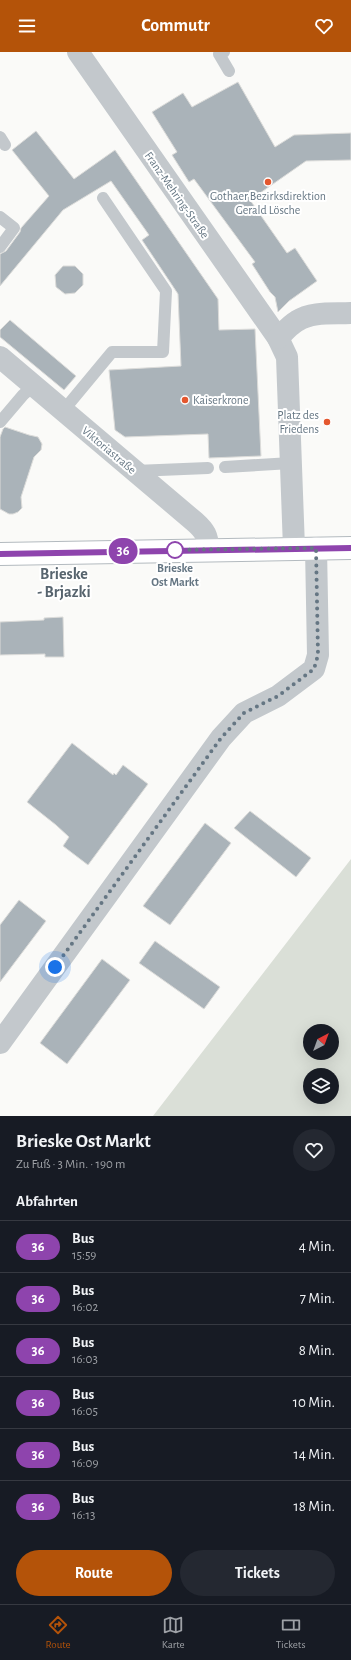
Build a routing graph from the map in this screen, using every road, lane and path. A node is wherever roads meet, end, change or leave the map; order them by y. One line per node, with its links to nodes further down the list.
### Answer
1 (78, 52): 8 (street, Franz-Mehring-Straße)
2 (224, 52): 3 (lane)
3 (229, 71)
4 (103, 198): 11 (lane)
5 (0, 217): 6 (lane)
6 (0, 247)
7 (351, 314): 8 (street)
8 (278, 338): 13 (street)
9 (0, 357): 10 (street, Viktoriastraße)
10 (33, 386): 11 (street, Viktoriastraße); 12 (lane)
11 (63, 411): 16 (street, Viktoriastraße)
12 (0, 422)
13 (291, 463): 15 (lane); 17 (street)
14 (208, 468): 16 (lane)
15 (225, 468)
16 (134, 471): 20 (street, Viktoriastraße)
17 (294, 548): 18 (main road); 20 (main road)
18 (316, 548): 19 (main road); 22 (street)
19 (351, 548)
20 (208, 549): 21 (main road)
21 (0, 554)
22 (0, 1043)

